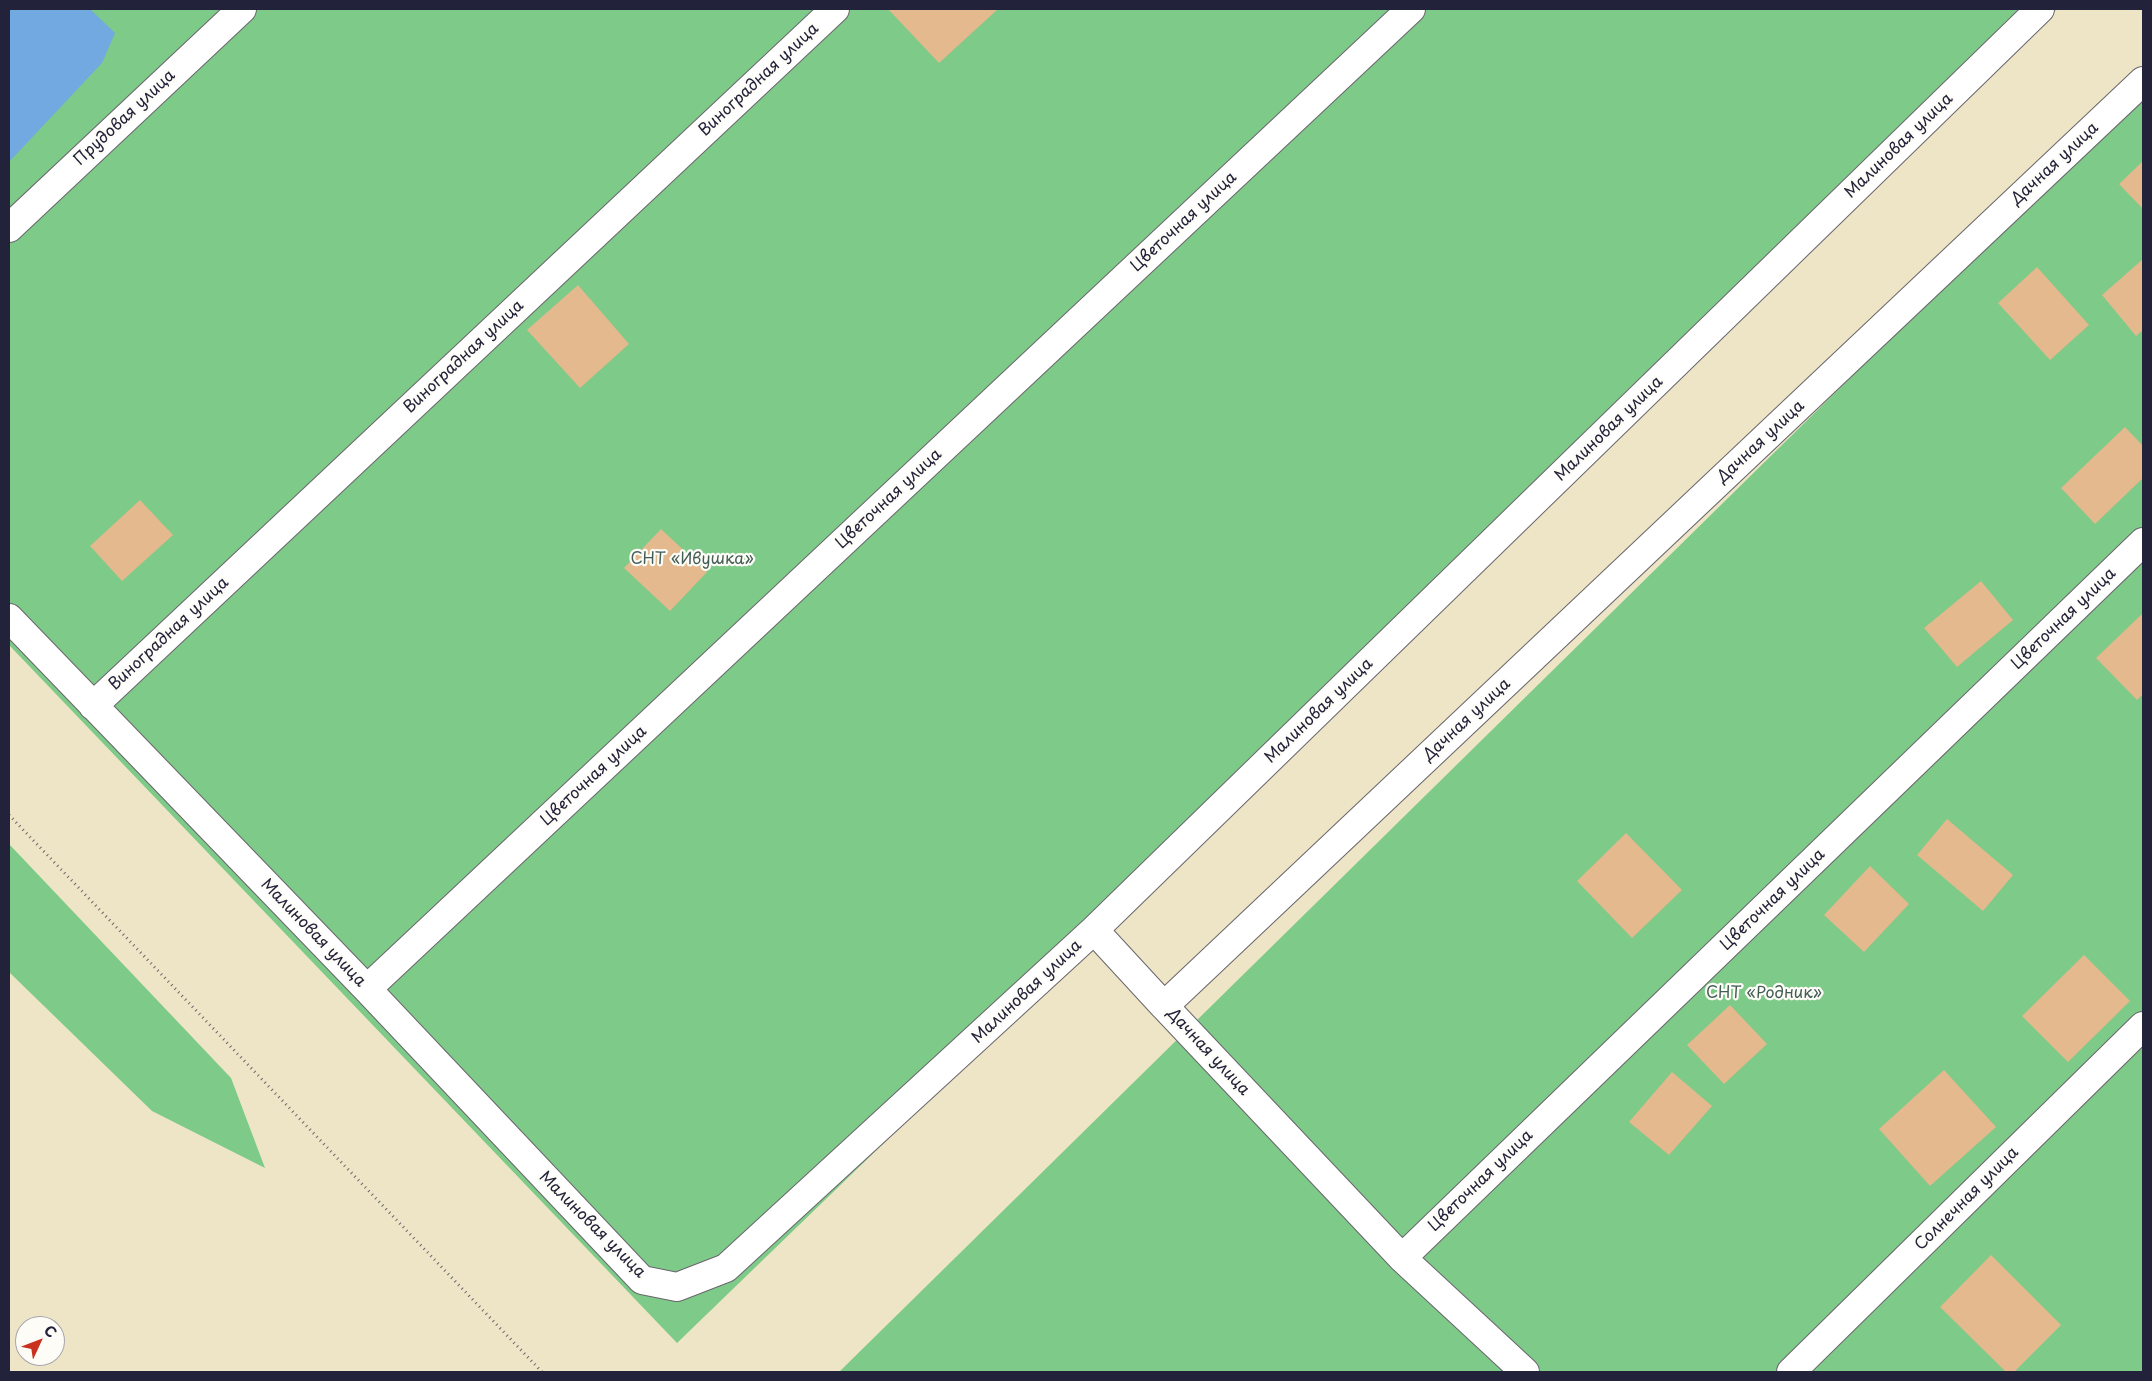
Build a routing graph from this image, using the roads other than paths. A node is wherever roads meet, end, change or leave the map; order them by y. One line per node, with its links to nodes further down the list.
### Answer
1 (242, 9): 6 (street, Прудовая улица)
2 (835, 9): 9 (street, Виноградная улица)
3 (1411, 9): 11 (street, Цветочная улица)
4 (2040, 9): 10 (street, Малиновая улица)
5 (2143, 80): 12 (street, Дачная улица)
6 (9, 228)
7 (2143, 542): 14 (street, Цветочная улица)
8 (9, 618): 9 (street, Малиновая улица)
9 (93, 706): 11 (street, Малиновая улица)
10 (1094, 930): 11 (street, Малиновая улица); 12 (street)
11 (367, 989)
12 (1164, 1006): 14 (street, Дачная улица)
13 (2143, 1026): 16 (street, Солнечная улица)
14 (1402, 1258): 15 (street, Дачная улица)
15 (1525, 1372)
16 (1791, 1372)

